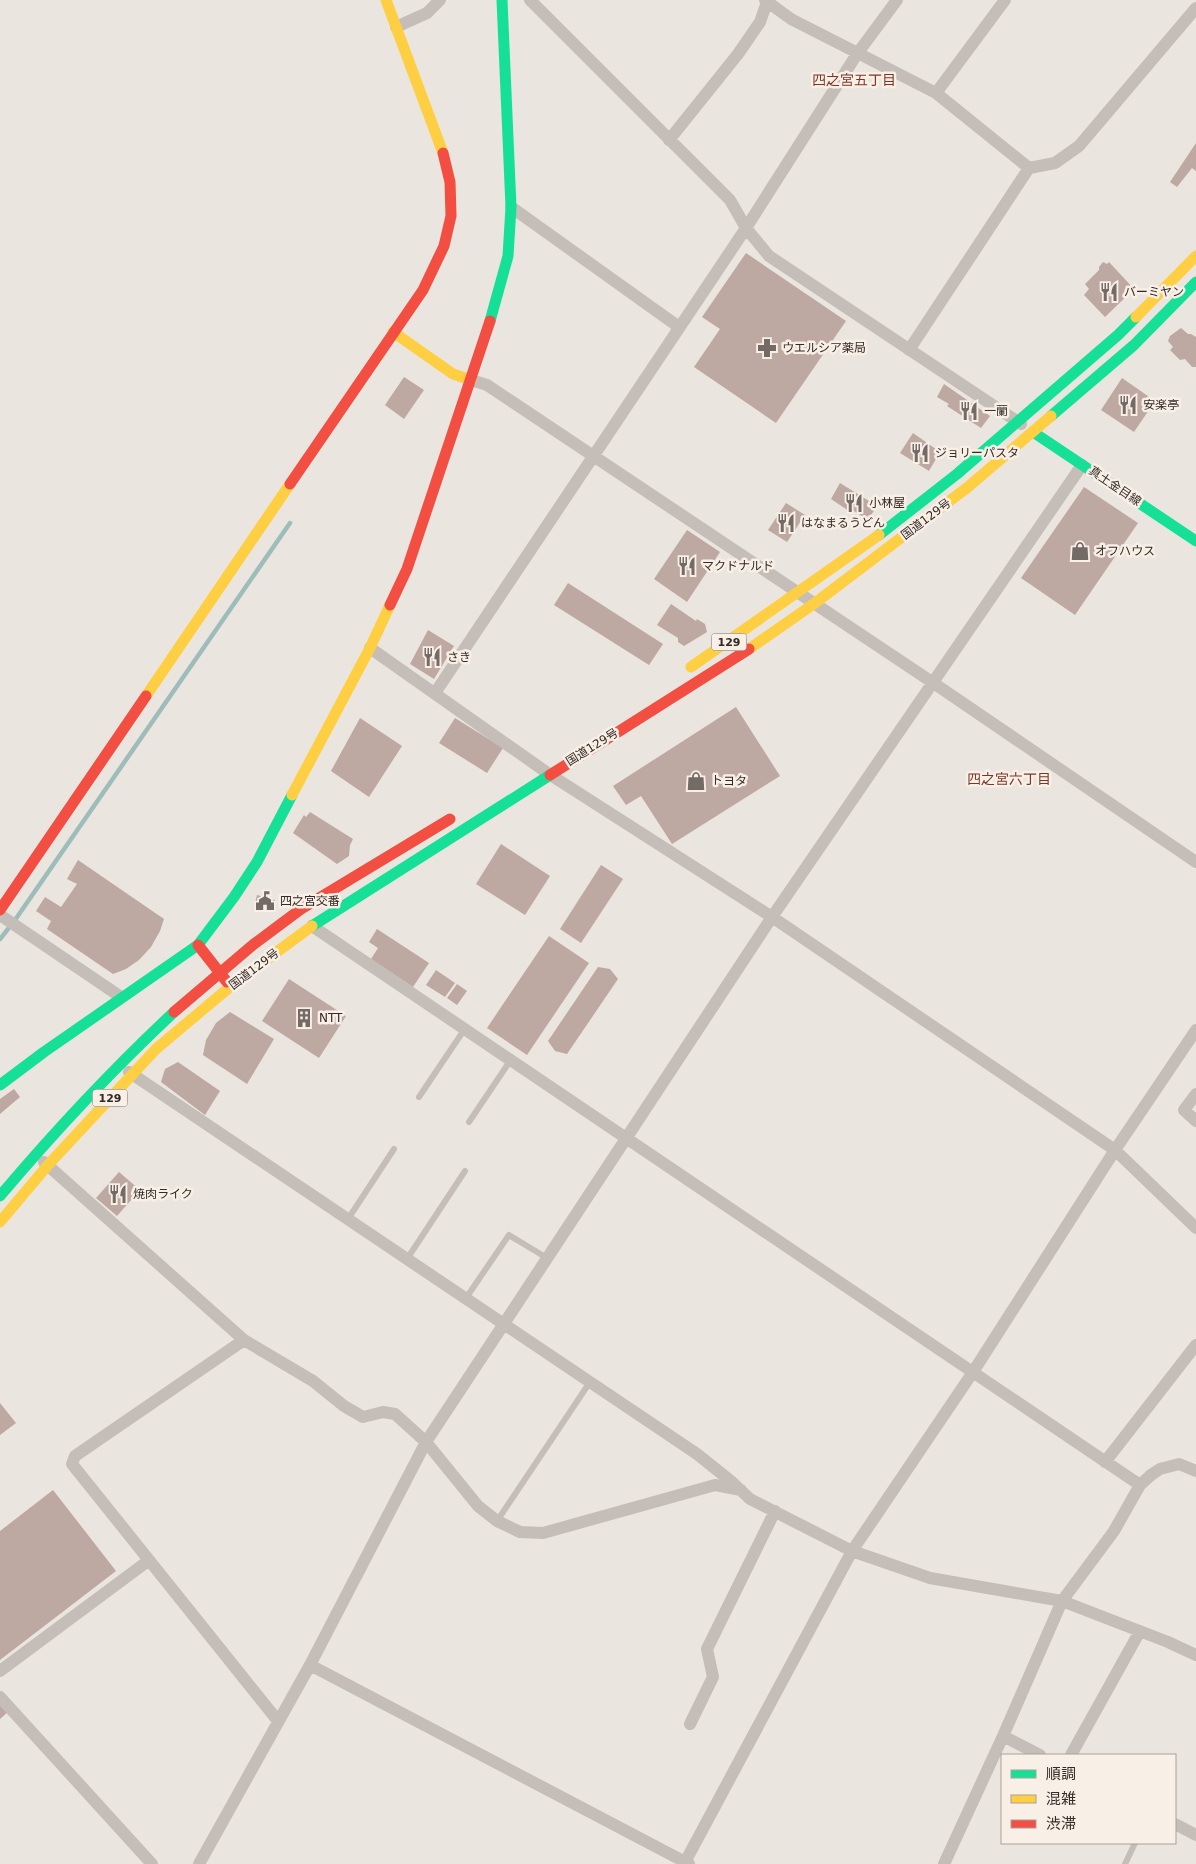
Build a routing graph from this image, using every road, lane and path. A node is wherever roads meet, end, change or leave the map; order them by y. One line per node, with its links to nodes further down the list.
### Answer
1 (386, 0): 9 (main road)
2 (440, 0): 9 (street)
3 (502, 0): 14 (main road)
4 (530, 0): 12 (street)
5 (896, 0): 10 (street)
6 (1005, 0): 11 (street)
7 (766, 1): 10 (street); 12 (street)
8 (1196, 8): 13 (street)
9 (396, 26): 19 (main road)
10 (856, 54): 11 (street); 15 (street)
11 (936, 93): 13 (street)
12 (669, 140): 15 (street)
13 (1029, 168): 20 (street)
14 (511, 207): 18 (street); 21 (main road)
15 (746, 228): 18 (street); 20 (street)
16 (1196, 256): 22 (main road, 国道129号 / 129)
17 (1196, 282): 23 (main road, 国道129号 / 129)
18 (679, 327): 24 (street)
19 (393, 332): 21 (main road); 38 (main road)
20 (909, 350): 22 (street)
21 (471, 380): 24 (street); 29 (main road)
22 (1018, 422): 23 (street); 27 (main road, 国道129号 / 129)
23 (1033, 432): 25 (main road, 真土金目線); 28 (main road, 国道129号 / 129)
24 (593, 456): 27 (street); 32 (street)
25 (1082, 465): 26 (main road, 真土金目線); 31 (street)
26 (1196, 541)
27 (799, 593): 28 (street); 30 (main road, 国道129号 / 129)
28 (815, 603): 31 (street); 35 (main road, 国道129号 / 129)
29 (370, 648): 32 (street); 42 (main road)
30 (682, 673)
31 (932, 682): 37 (street); 40 (street)
32 (435, 693): 33 (street)
33 (540, 762): 34 (main road); 35 (street)
34 (523, 772)
35 (549, 774): 40 (street); 41 (main road, 国道129号 / 129)
36 (462, 811): 43 (main road, 国道129号 / 129)
37 (1196, 862)
38 (0, 910)
39 (0, 915): 45 (street)
40 (772, 917): 56 (street); 58 (street)
41 (312, 926): 44 (main road, 国道129号 / 129); 46 (street)
42 (198, 945): 43 (main road); 45 (main road)
43 (220, 973): 44 (main road); 49 (main road, 国道129号 / 129)
44 (231, 986): 50 (main road, 国道129号 / 129)
45 (121, 997): 51 (main road)
46 (464, 1030): 48 (street); 53 (lane)
47 (1196, 1030): 58 (street)
48 (510, 1061): 55 (lane); 56 (street)
49 (117, 1064): 50 (street); 59 (main road, 国道129号 / 129)
50 (132, 1074): 60 (main road, 国道129号 / 129); 63 (street)
51 (0, 1085)
52 (1196, 1094): 54 (street)
53 (419, 1097)
54 (1196, 1121)
55 (469, 1122)
56 (626, 1140): 67 (street); 72 (street)
57 (394, 1149): 63 (lane)
58 (1115, 1150): 65 (street); 72 (street)
59 (35, 1153): 60 (street); 62 (main road, 国道129号 / 129)
60 (48, 1165): 64 (main road, 国道129号 / 129); 70 (street)
61 (465, 1171): 66 (lane)
62 (0, 1196)
63 (348, 1219): 66 (street)
64 (0, 1222)
65 (1196, 1228)
66 (407, 1258): 68 (street)
67 (547, 1258): 68 (lane); 69 (street)
68 (466, 1298): 69 (street)
69 (503, 1324): 73 (street); 74 (street)
70 (244, 1340): 74 (street); 82 (street)
71 (1196, 1345): 75 (street)
72 (973, 1372): 75 (street); 81 (street)
73 (590, 1382): 78 (street); 80 (lane)
74 (426, 1442): 80 (street); 86 (street)
75 (1105, 1462): 77 (street)
76 (1196, 1471): 77 (street)
77 (1140, 1485): 83 (street)
78 (741, 1490): 79 (street); 80 (street)
79 (775, 1511): 81 (street); 90 (street)
80 (497, 1521)
81 (852, 1552): 83 (street); 97 (street)
82 (148, 1562): 87 (street); 89 (street)
83 (1062, 1601): 84 (street); 91 (street)
84 (1140, 1631): 85 (street); 93 (street)
85 (1196, 1656)
86 (310, 1664): 89 (street); 97 (street)
87 (0, 1671)
88 (0, 1698): 98 (street)
89 (278, 1721): 99 (street)
90 (690, 1724)
91 (1003, 1736): 92 (street); 100 (street)
92 (1038, 1754)
93 (1071, 1754)
94 (1176, 1825): 95 (street)
95 (1196, 1836)
96 (1135, 1844): 101 (lane)
97 (686, 1863)
98 (152, 1864)
99 (199, 1864)
100 (944, 1864)
101 (1125, 1864)

